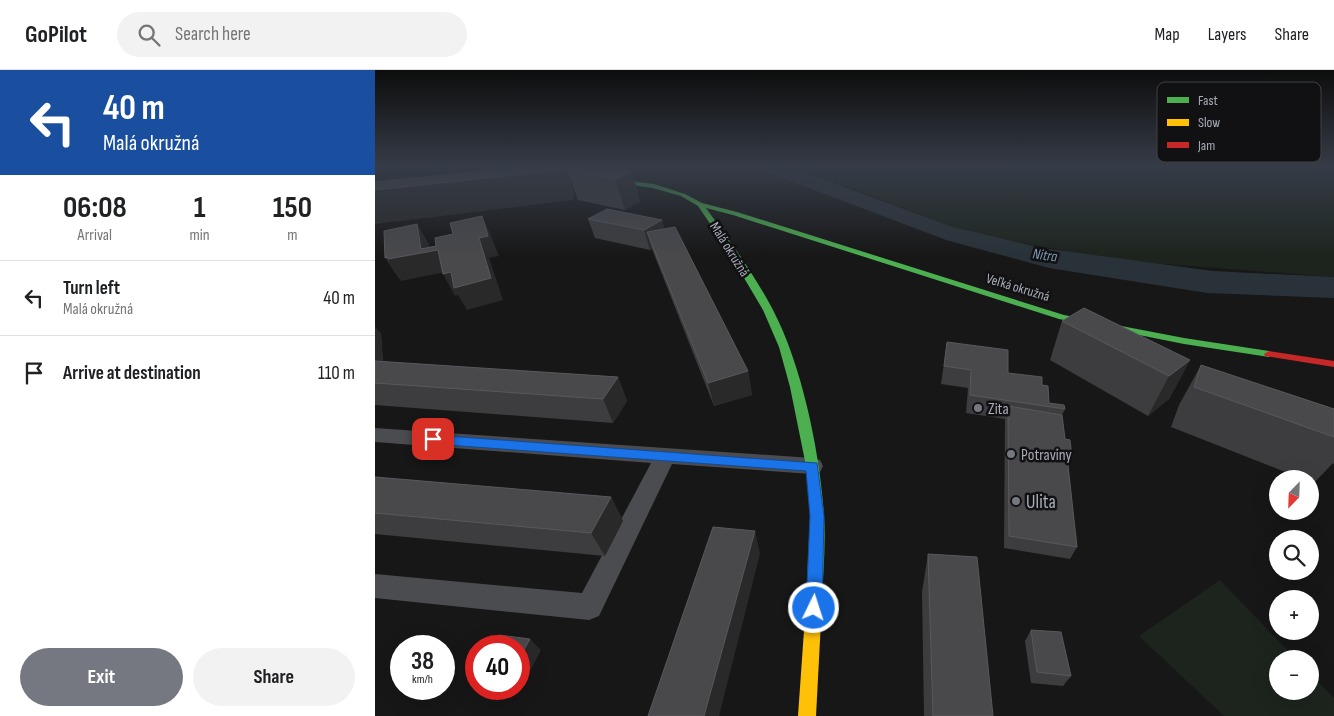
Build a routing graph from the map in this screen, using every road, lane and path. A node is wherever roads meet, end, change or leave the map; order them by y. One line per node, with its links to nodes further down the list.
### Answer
1 (685, 196): 2 (street, Malá okružná)
2 (701, 205): 3 (street, Veľká okružná); 6 (street, Malá okružná)
3 (1334, 364)
4 (375, 435): 5 (street)
5 (665, 456): 6 (street); 7 (street)
6 (812, 466): 8 (street, Malá okružná)
7 (375, 586)
8 (807, 716)

